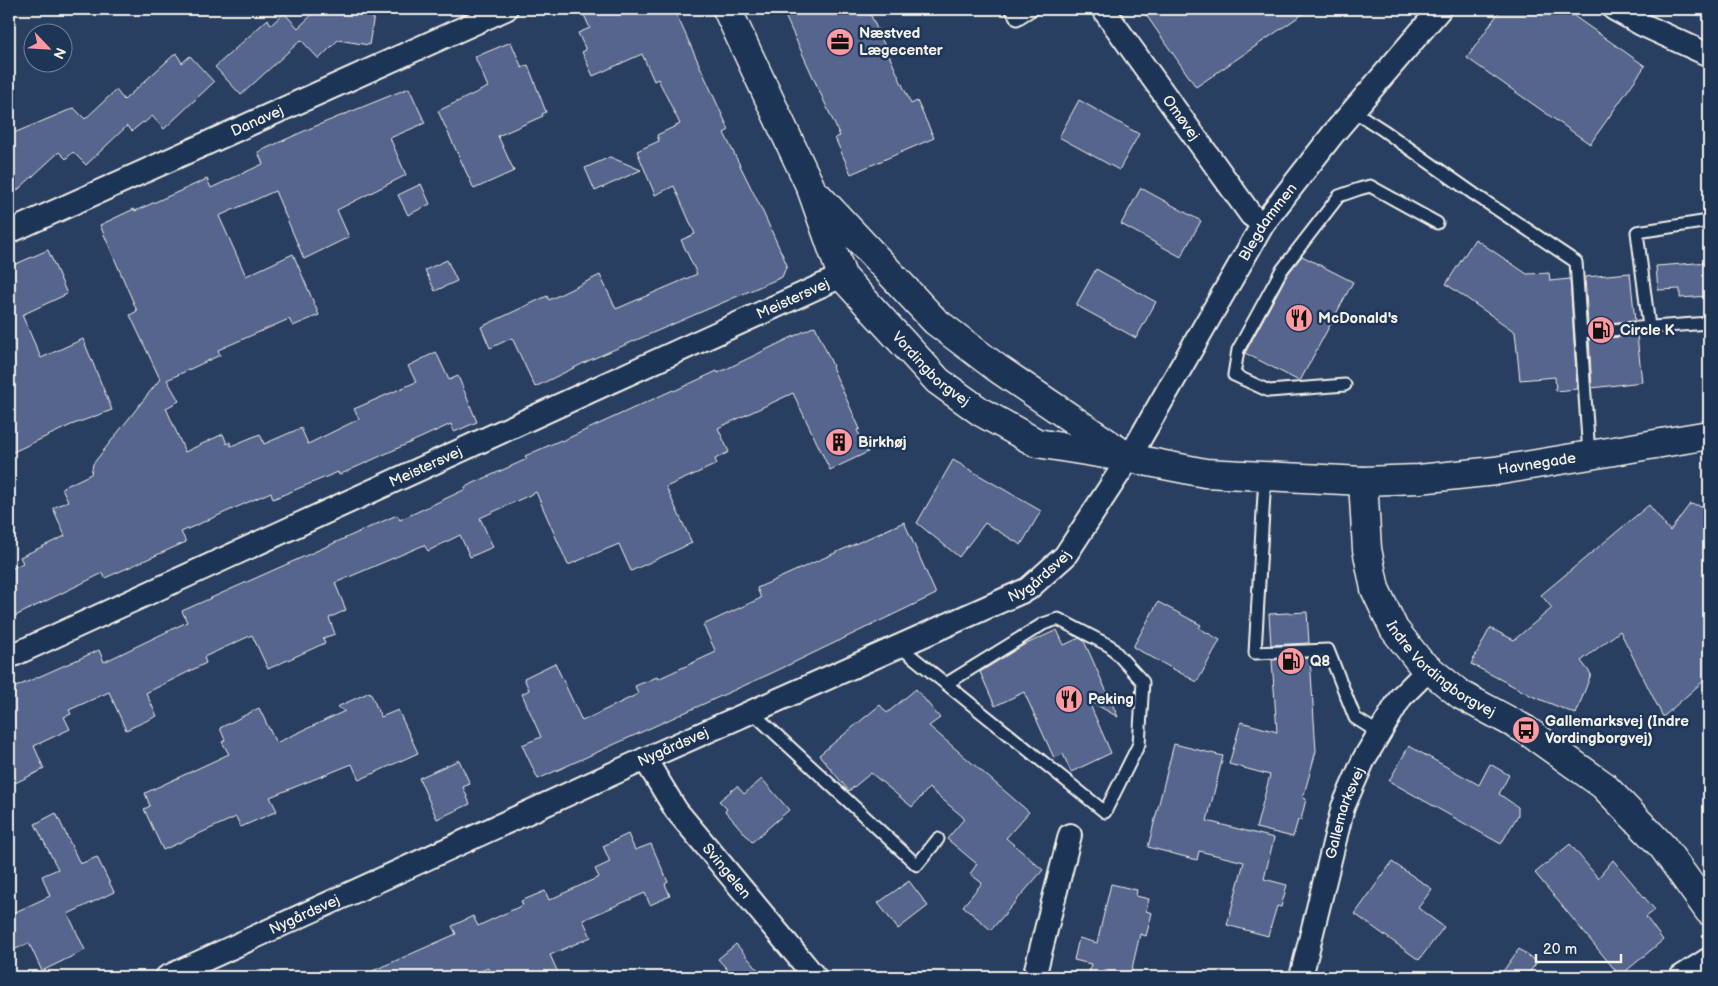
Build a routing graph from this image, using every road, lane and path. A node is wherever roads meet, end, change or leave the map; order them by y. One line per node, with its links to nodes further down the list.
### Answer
1 (506, 9): 14 (street, Danavej)
2 (727, 9): 10 (street, Vordingborgvej)
3 (1011, 9): 4 (lane)
4 (1033, 9)
5 (1103, 9): 13 (street, Omøvej)
6 (1440, 9): 9 (street, Blegdammen)
7 (1614, 9): 8 (street)
8 (1709, 55)
9 (1352, 110): 13 (street, Blegdammen); 18 (lane)
10 (811, 188): 15 (street, Vordingborgvej); 22 (street, Vordingborgvej)
11 (1709, 221): 17 (lane)
12 (1437, 223): 19 (lane)
13 (1263, 224): 22 (street, Blegdammen)
14 (9, 232)
15 (842, 276): 22 (street, Vordingborgvej); 26 (street, Meistersvej)
16 (1709, 323): 17 (lane)
17 (1649, 327): 18 (lane)
18 (1581, 332): 21 (lane)
19 (1345, 385)
20 (1709, 435): 21 (street, Havnegade)
21 (1589, 456): 24 (street, Havnegade)
22 (1129, 458): 23 (street, Vordingborgvej); 25 (street, Nygårdsvej)
23 (1265, 476): 24 (street, Vordingborgvej); 30 (lane)
24 (1363, 481): 27 (street, Indre Vordingborgvej)
25 (899, 646): 28 (lane); 29 (street, Nygårdsvej)
26 (9, 657)
27 (1429, 669): 30 (street, Gallemarksvej); 34 (street, Indre Vordingborgvej)
28 (946, 684): 28 (lane)
29 (752, 712): 31 (street, Nygårdsvej); 33 (lane)
30 (1379, 733): 39 (street, Gallemarksvej)
31 (645, 759): 36 (street, Nygårdsvej); 37 (street, Svingelen)
32 (1070, 835): 38 (street)
33 (938, 840)
34 (1709, 911)
35 (1709, 958): 40 (street)
36 (167, 977)
37 (815, 977)
38 (1034, 977)
39 (1301, 977)
40 (1681, 977)

